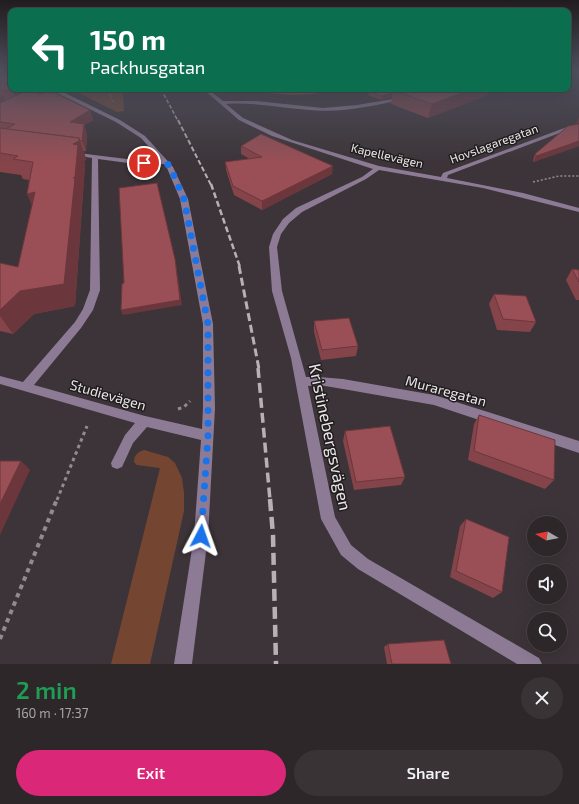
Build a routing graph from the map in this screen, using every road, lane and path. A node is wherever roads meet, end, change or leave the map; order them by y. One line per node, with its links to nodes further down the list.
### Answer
1 (77, 101): 8 (street)
2 (219, 101): 4 (street, Kapellevägen)
3 (388, 101): 4 (street)
4 (222, 104): 9 (street, Kapellevägen)
5 (579, 126): 11 (street, Hovslagaregatan)
6 (67, 152): 8 (street)
7 (95, 157): 16 (street)
8 (166, 162): 21 (street)
9 (378, 168): 11 (street, Kapellevägen); 15 (street, Kristinebergsvägen)
10 (579, 176): 12 (path)
11 (443, 179): 12 (street, Kapellevägen)
12 (510, 192): 13 (street, Kapellevägen)
13 (579, 210)
14 (0, 380): 16 (street, Studievägen)
15 (302, 382): 22 (street, Muraregatan); 26 (street, Kristinebergsvägen)
16 (26, 387): 19 (street, Studievägen)
17 (192, 398): 18 (path)
18 (174, 410)
19 (145, 421): 21 (street, Studievägen); 23 (street)
20 (87, 426): 24 (path)
21 (208, 436): 25 (street)
22 (579, 446)
23 (117, 462)
24 (0, 639)
25 (183, 664)
26 (532, 664)

